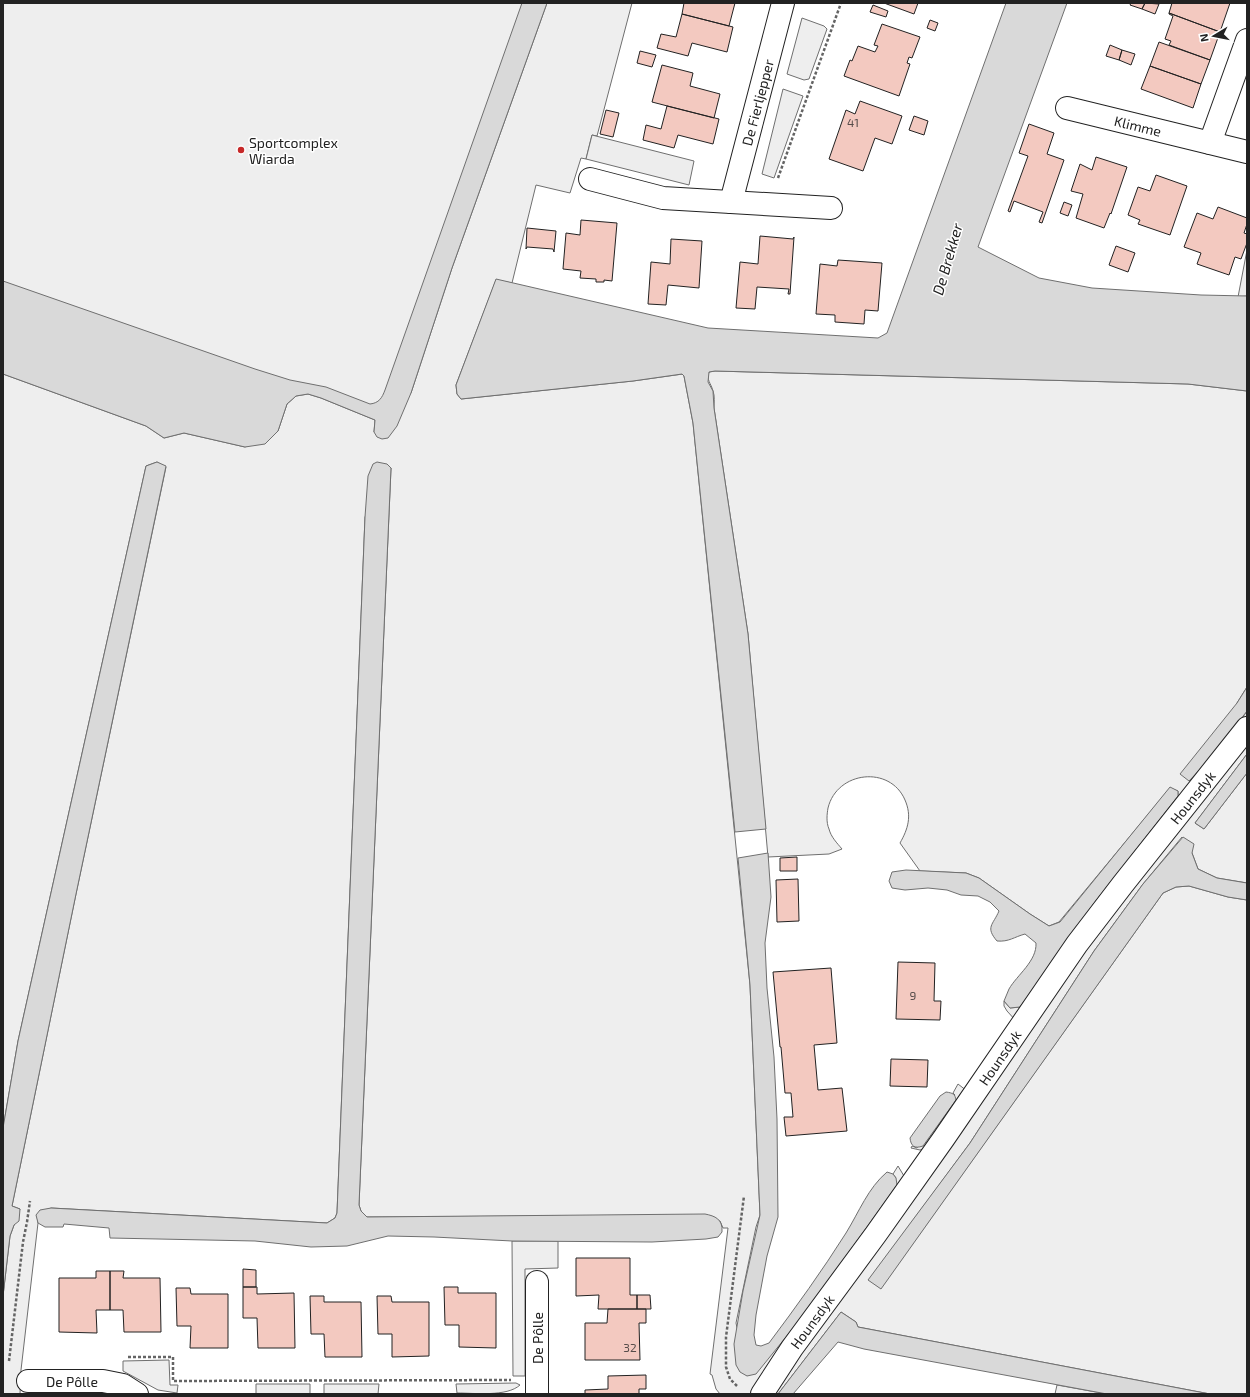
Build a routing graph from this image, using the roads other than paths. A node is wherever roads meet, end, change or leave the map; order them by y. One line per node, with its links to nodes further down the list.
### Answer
1 (783, 3): 7 (street, De Fierljepper)
2 (1247, 40): 4 (street)
3 (1067, 108): 4 (street, Klimme)
4 (1210, 143): 5 (street, Klimme)
5 (1247, 152)
6 (590, 179): 7 (street)
7 (732, 202): 8 (street)
8 (831, 208)
9 (1247, 728): 14 (street, Hounsdyk)
10 (537, 1282): 12 (street, De Pôlle)
11 (28, 1381): 13 (street, De Pôlle)
12 (537, 1387)
13 (137, 1394)
14 (762, 1394)

